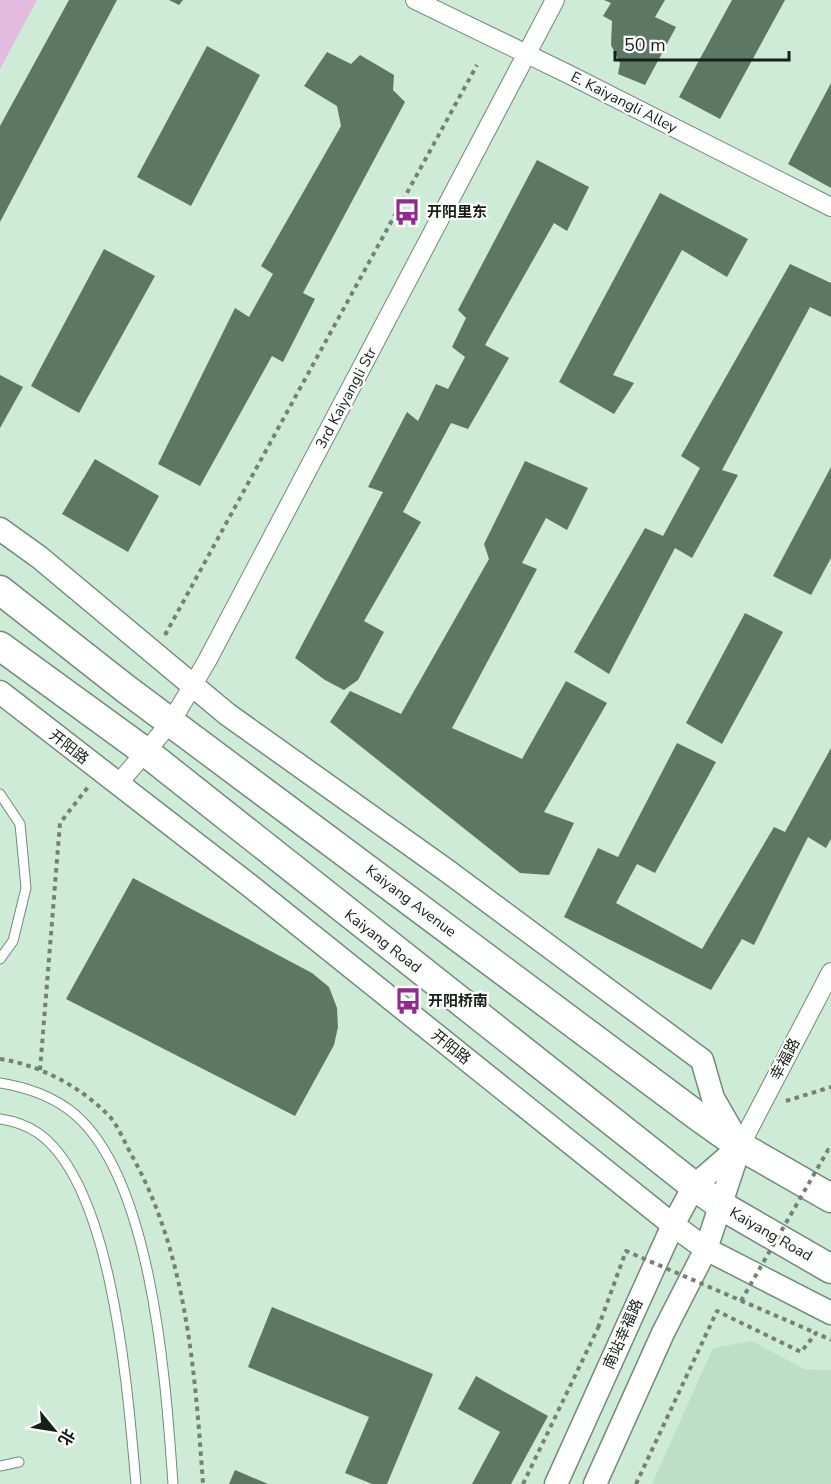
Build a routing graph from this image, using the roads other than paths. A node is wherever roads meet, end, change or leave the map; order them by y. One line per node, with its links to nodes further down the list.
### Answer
1 (415, 0): 3 (street, E. Kaiyangli Alley)
2 (555, 0): 3 (street, 3rd Kaiyangli Str)
3 (527, 54): 4 (street, E. Kaiyangli Alley); 8 (street, 3rd Kaiyangli Str)
4 (831, 207)
5 (0, 529): 8 (street)
6 (0, 590): 10 (main road, Kaiyang Avenue)
7 (0, 646): 11 (main road, Kaiyang Road)
8 (192, 688): 10 (street, 3rd Kaiyangli Str); 18 (street)
9 (0, 692): 12 (street, 开阳路)
10 (171, 722): 11 (street, 3rd Kaiyangli Str); 18 (main road, Kaiyang Avenue)
11 (147, 753): 12 (street, 3rd Kaiyangli Str); 19 (main road, Kaiyang Road)
12 (118, 784): 22 (street, 开阳路)
13 (0, 794): 14 (lane)
14 (0, 959)
15 (831, 972): 18 (street, 幸福路)
16 (0, 1083): 29 (lane)
17 (0, 1119): 28 (lane)
18 (740, 1146): 19 (street); 20 (main road, Kaiyang Avenue); 21 (street)
19 (694, 1186): 21 (main road, Kaiyang Road); 22 (street, 南站幸福路)
20 (831, 1198)
21 (722, 1206): 23 (street); 24 (main road, Kaiyang Road)
22 (673, 1225): 23 (street, 开阳路); 30 (street, 南站幸福路)
23 (706, 1249): 25 (street, 开阳路); 31 (street)
24 (831, 1269)
25 (831, 1313)
26 (19, 1462): 27 (lane)
27 (0, 1466)
28 (136, 1484)
29 (173, 1484)
30 (555, 1484)
31 (595, 1484)

